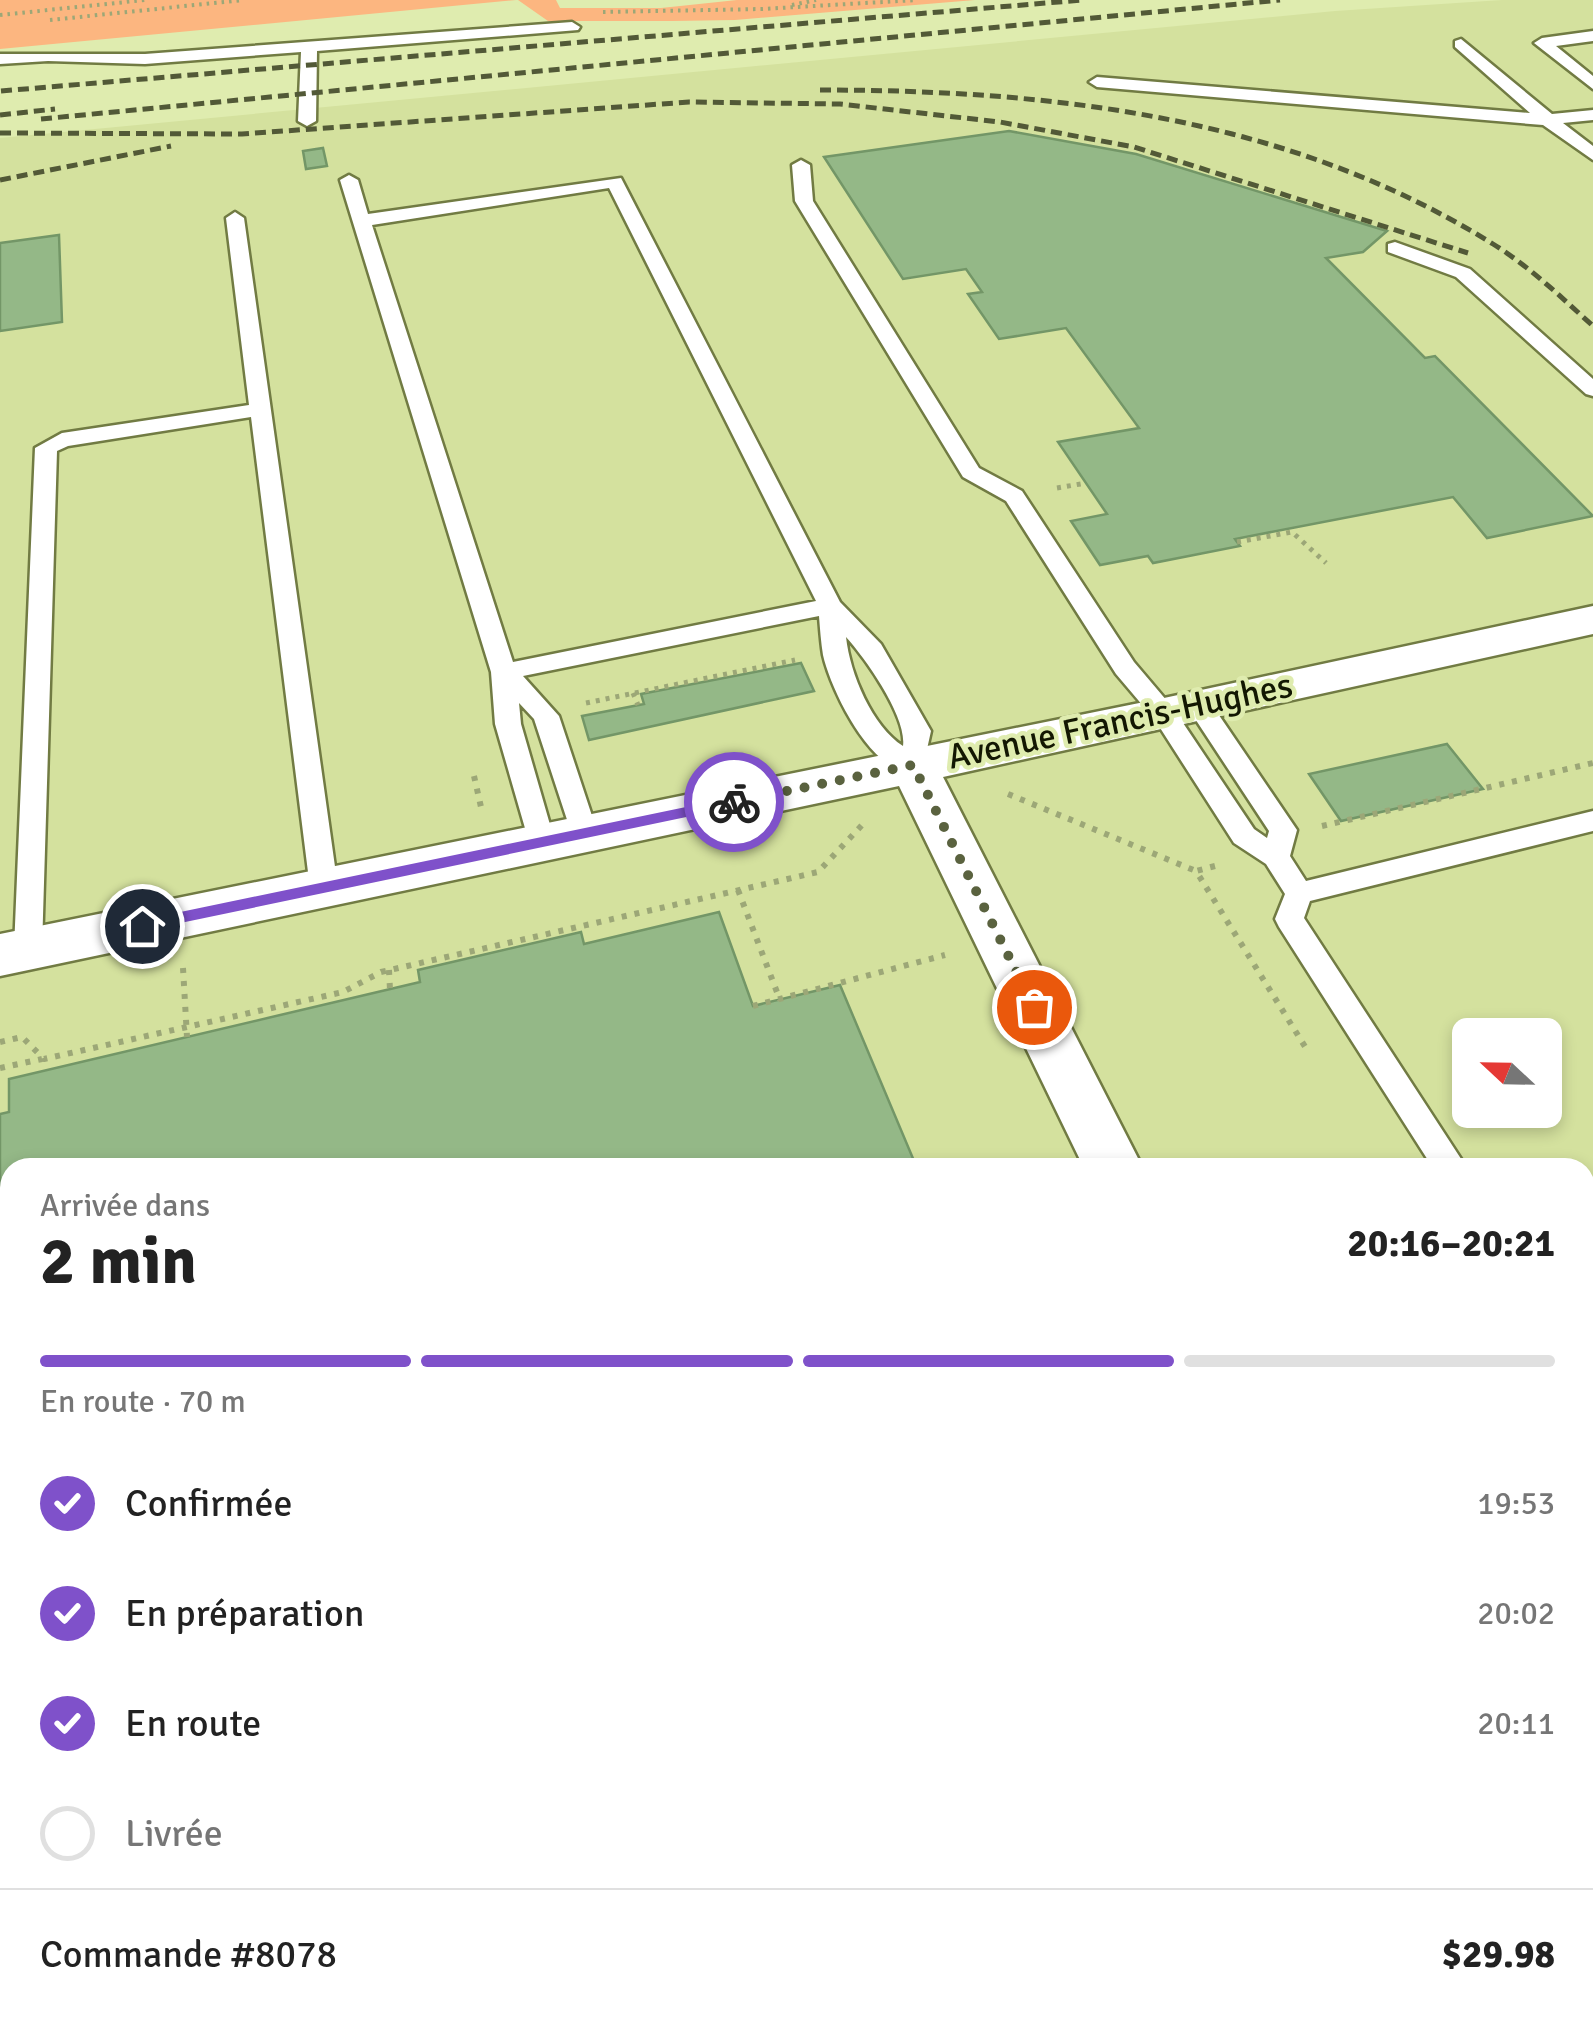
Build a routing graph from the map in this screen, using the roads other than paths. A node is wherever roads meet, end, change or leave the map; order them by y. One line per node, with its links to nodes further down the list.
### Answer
1 (572, 27): 4 (lane)
2 (1593, 36): 7 (lane)
3 (1461, 44): 9 (lane)
4 (309, 46): 5 (lane); 10 (lane)
5 (0, 59)
6 (1097, 82): 9 (lane)
7 (1593, 84)
8 (1593, 115): 9 (lane)
9 (1548, 120): 11 (lane)
10 (306, 121)
11 (1593, 155)
12 (801, 165): 22 (lane)
13 (349, 180): 15 (lane)
14 (235, 218): 18 (lane)
15 (362, 220): 19 (lane); 21 (lane)
16 (1395, 248): 17 (lane)
17 (1593, 390)
18 (258, 410): 26 (lane); 28 (lane)
19 (830, 606): 21 (lane); 23 (lane); 23 (lane)
20 (1593, 620): 22 (street, Avenue Francis-Hughes)
21 (504, 672): 25 (lane); 25 (lane)
22 (1182, 709): 23 (street, Avenue Francis-Hughes); 27 (lane)
23 (913, 765): 25 (street, Avenue Francis-Hughes); 29 (street)
24 (1593, 822): 27 (lane)
25 (562, 838): 26 (street, Avenue Francis-Hughes)
26 (324, 888): 28 (street, Avenue Francis-Hughes)
27 (1300, 894): 30 (lane)
28 (14, 952)
29 (1109, 1158)
30 (1444, 1158)

